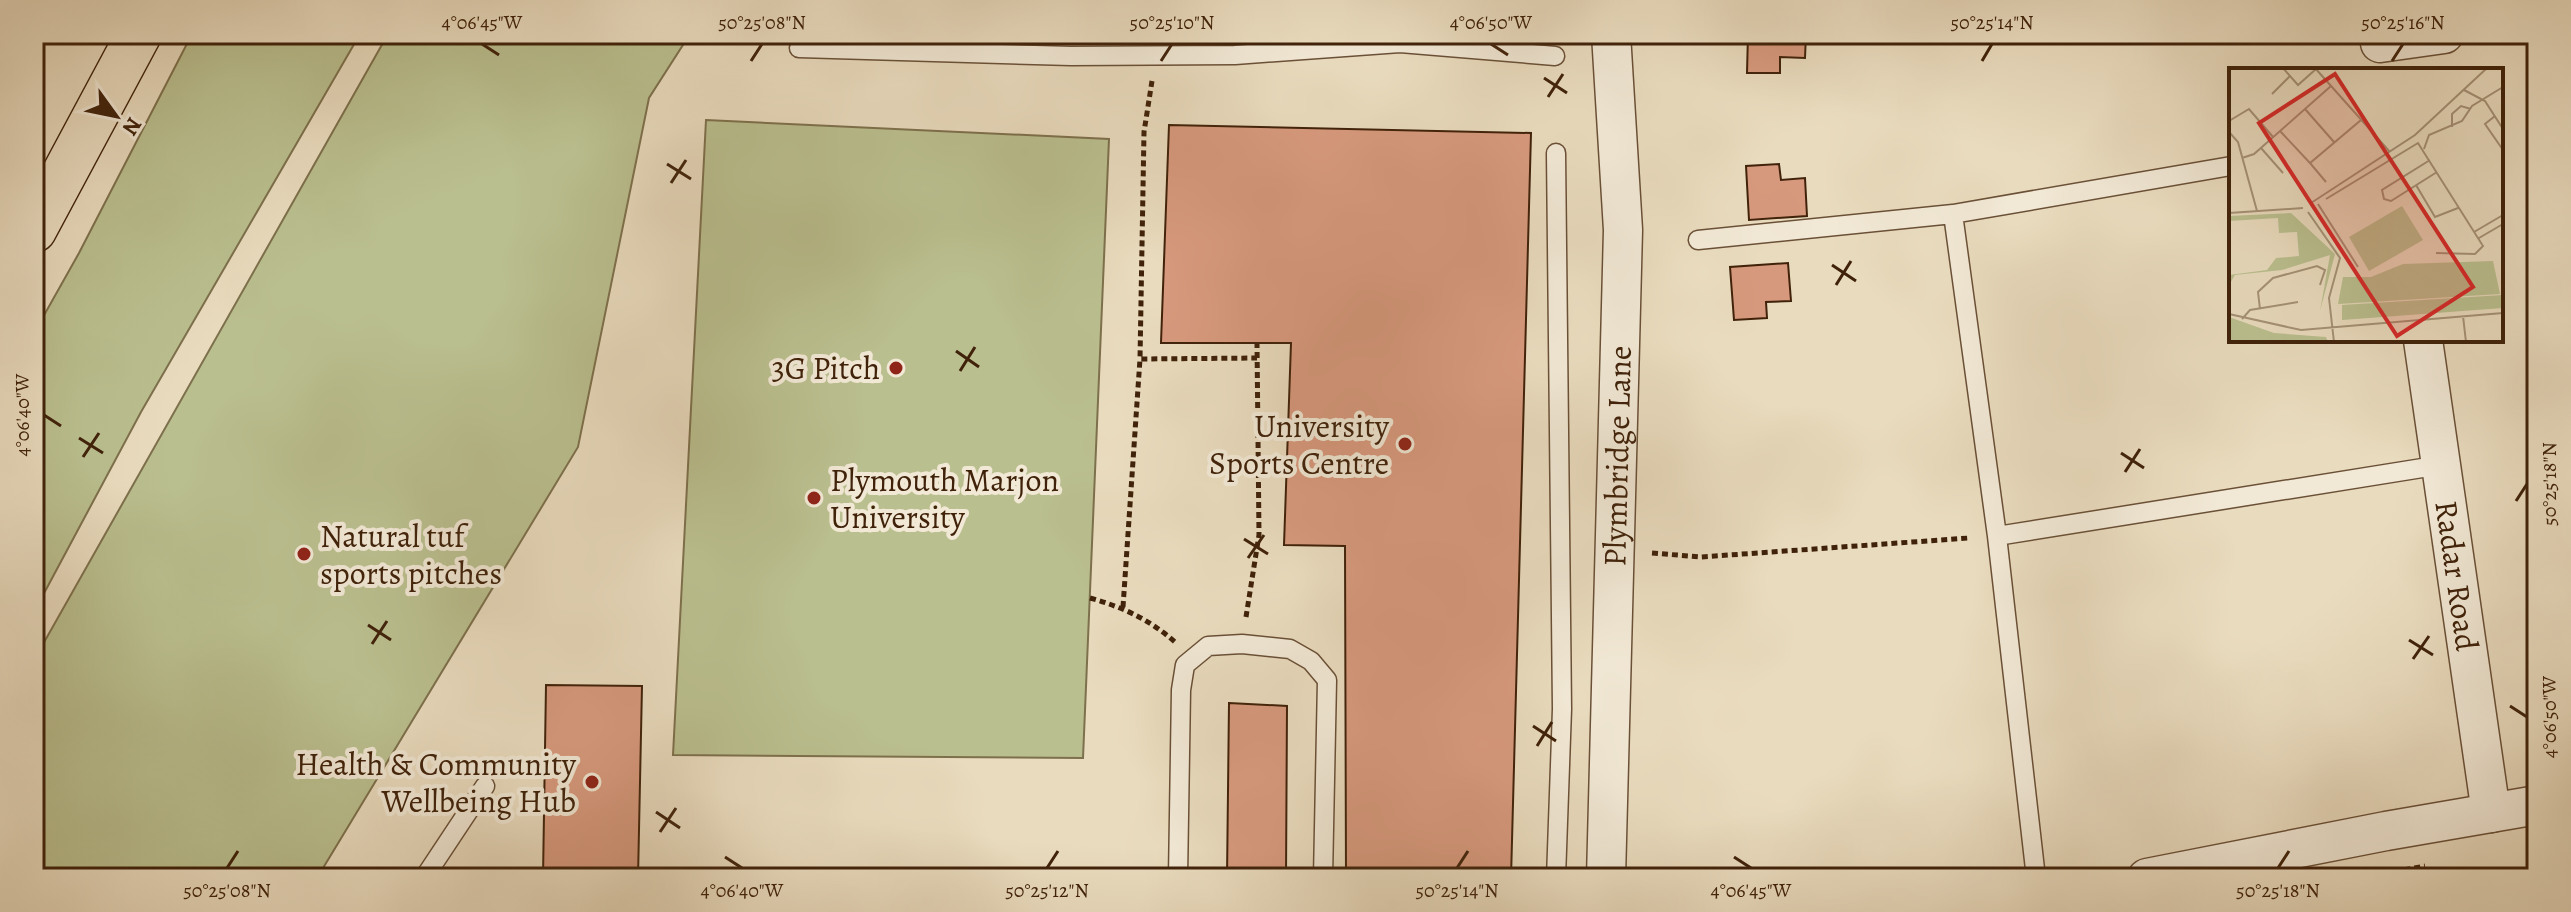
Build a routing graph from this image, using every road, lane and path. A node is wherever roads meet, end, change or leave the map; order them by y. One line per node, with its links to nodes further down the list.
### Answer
1 (139, 34): 11 (main road)
2 (1611, 34): 19 (street, Plymbridge Lane)
3 (2444, 34): 5 (street)
4 (799, 48): 6 (lane)
5 (2381, 49)
6 (1155, 56): 7 (lane); 16 (path)
7 (1555, 56)
8 (1556, 153): 30 (lane)
9 (2229, 166): 10 (lane)
10 (1953, 214): 12 (lane); 18 (lane)
11 (34, 230)
12 (1698, 240)
13 (2423, 342): 17 (street, Radar Road)
14 (1257, 343): 15 (path)
15 (1257, 358): 16 (path); 22 (path)
16 (1140, 359): 21 (path)
17 (2441, 465): 18 (lane); 26 (street, Radar Road)
18 (1997, 536): 19 (path); 32 (lane)
19 (1616, 549): 31 (street, Plymbridge Lane)
20 (1090, 598): 21 (path)
21 (1123, 607): 23 (path)
22 (1242, 644): 23 (lane); 29 (lane)
23 (1194, 658): 28 (lane)
24 (485, 786): 27 (lane)
25 (2537, 805): 26 (street)
26 (2491, 813): 33 (street)
27 (424, 878)
28 (1178, 878)
29 (1323, 878)
30 (1556, 878)
31 (1606, 878)
32 (2036, 878)
33 (2147, 878)

